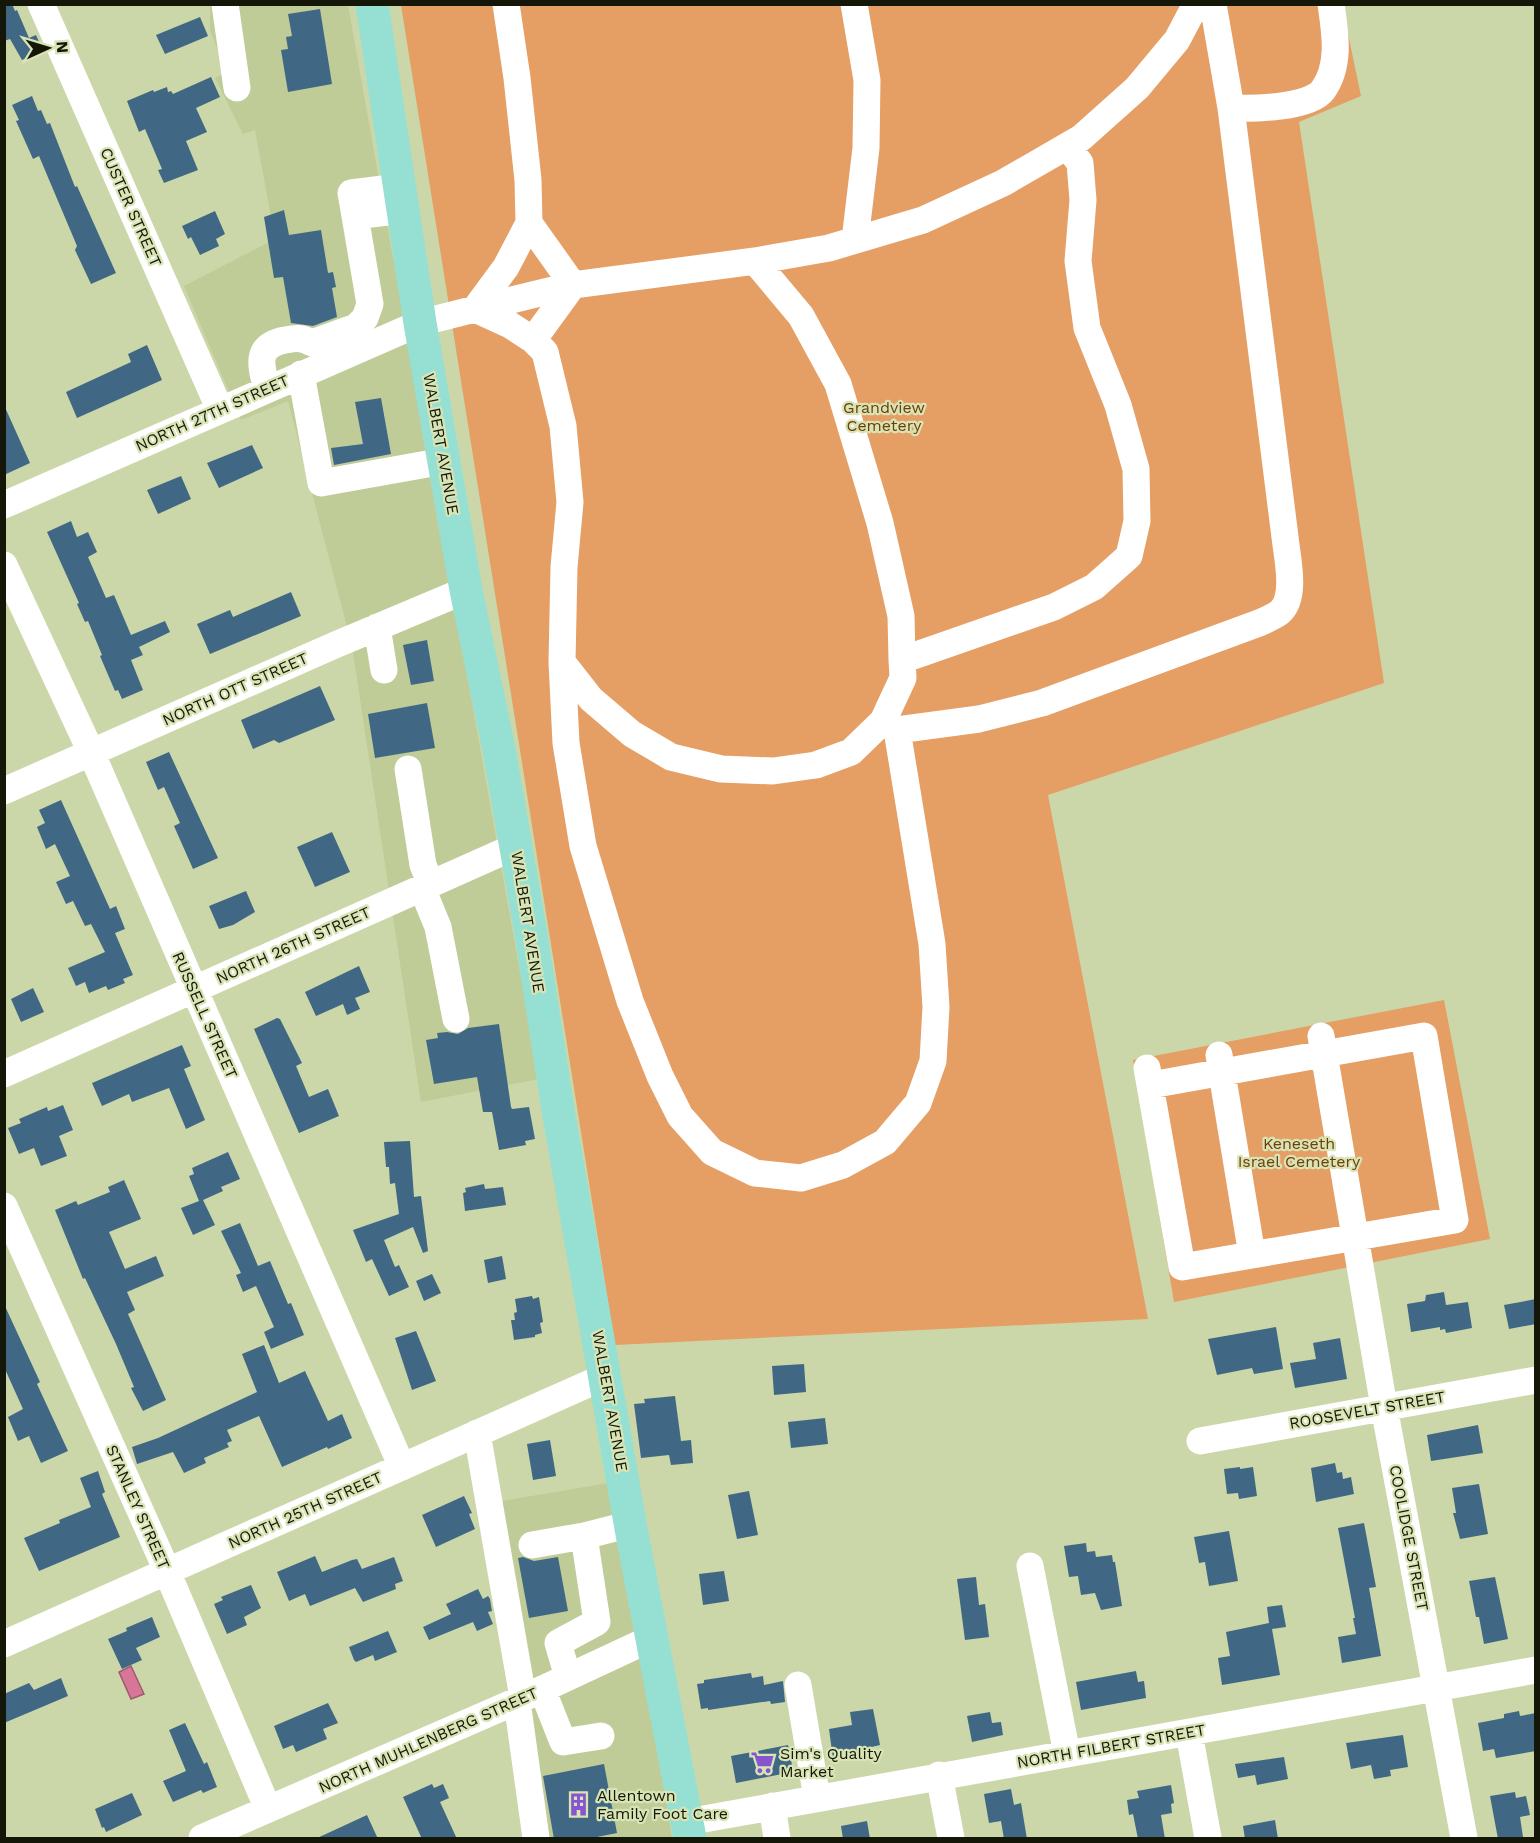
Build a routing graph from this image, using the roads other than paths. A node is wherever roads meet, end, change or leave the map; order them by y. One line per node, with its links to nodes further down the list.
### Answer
1 (41, 4): 22 (street, CUSTER STREET)
2 (225, 4): 9 (street)
3 (372, 4): 12 (main road, WALBERT AVENUE)
4 (506, 4): 13 (street)
5 (854, 4): 14 (street)
6 (1196, 4): 11 (street, NORTH 27TH STREET)
7 (1213, 4): 10 (street)
8 (1331, 4): 10 (street)
9 (237, 88)
10 (1231, 108): 31 (street)
11 (1067, 146): 14 (street, NORTH 27TH STREET); 28 (street)
12 (401, 199): 18 (main road, WALBERT AVENUE); 21 (street)
13 (529, 223): 16 (street); 17 (street)
14 (855, 240): 15 (street, NORTH 27TH STREET)
15 (755, 261): 16 (street, NORTH 27TH STREET); 28 (street)
16 (573, 285): 17 (street, NORTH 27TH STREET); 19 (street)
17 (475, 309): 18 (street, NORTH 27TH STREET); 19 (street)
18 (420, 323): 20 (street, NORTH 27TH STREET); 23 (main road, WALBERT AVENUE)
19 (533, 340): 29 (street)
20 (301, 374): 21 (street, NORTH 27TH STREET); 23 (street)
21 (267, 389): 22 (street, NORTH 27TH STREET)
22 (220, 410): 24 (street, NORTH 27TH STREET)
23 (444, 460): 26 (main road, WALBERT AVENUE)
24 (4, 505)
25 (4, 565): 32 (street, RUSSELL STREET)
26 (466, 590): 27 (street, NORTH OTT STREET); 35 (main road, WALBERT AVENUE)
27 (377, 627): 30 (street); 32 (street, NORTH OTT STREET)
28 (902, 660): 31 (street)
29 (562, 662): 31 (street); 31 (street)
30 (384, 670)
31 (890, 725)
32 (91, 752): 34 (street, NORTH OTT STREET); 37 (street, RUSSELL STREET)
33 (408, 769): 36 (street)
34 (4, 790)
35 (516, 846): 36 (street, NORTH 26TH STREET); 45 (main road, WALBERT AVENUE)
36 (427, 886): 37 (street, NORTH 26TH STREET); 38 (street)
37 (194, 989): 41 (street, NORTH 26TH STREET); 50 (street, RUSSELL STREET)
38 (456, 1019)
39 (1323, 1045): 40 (street); 43 (street, COOLIDGE STREET); 43 (street)
40 (1220, 1064): 44 (street); 44 (street)
41 (4, 1074)
42 (4, 1206): 55 (street, STANLEY STREET)
43 (1355, 1237): 44 (street); 47 (street, COOLIDGE STREET)
44 (1252, 1255)
45 (606, 1376): 48 (street, NORTH 25TH STREET); 51 (main road, WALBERT AVENUE)
46 (1536, 1380): 47 (street, ROOSEVELT STREET)
47 (1384, 1407): 49 (street, ROOSEVELT STREET); 61 (street, COOLIDGE STREET)
48 (477, 1434): 50 (street, NORTH 25TH STREET); 62 (street)
49 (1200, 1442)
50 (402, 1467): 55 (street, NORTH 25TH STREET)
51 (630, 1524): 52 (street); 56 (main road, WALBERT AVENUE)
52 (584, 1536): 53 (street); 59 (street)
53 (532, 1545)
54 (1030, 1566): 65 (street)
55 (166, 1571): 57 (street, NORTH 25TH STREET); 69 (street, STANLEY STREET)
56 (652, 1638): 59 (street, NORTH MUHLENBERG STREET); 70 (main road, WALBERT AVENUE)
57 (4, 1644)
58 (1536, 1670): 61 (street, NORTH FILBERT STREET)
59 (568, 1677): 62 (street, NORTH MUHLENBERG STREET)
60 (798, 1685): 67 (street)
61 (1437, 1687): 63 (street, NORTH FILBERT STREET); 76 (street, COOLIDGE STREET)
62 (527, 1696): 64 (street); 69 (street, NORTH MUHLENBERG STREET); 72 (street)
63 (1189, 1733): 65 (street, NORTH FILBERT STREET); 75 (street)
64 (601, 1736)
65 (1067, 1754): 66 (street, NORTH FILBERT STREET)
66 (939, 1775): 67 (street, NORTH FILBERT STREET); 74 (street)
67 (817, 1798): 68 (street, NORTH FILBERT STREET)
68 (772, 1806): 70 (street, NORTH FILBERT STREET); 73 (street)
69 (268, 1809): 71 (street, NORTH MUHLENBERG STREET)
70 (688, 1830)
71 (202, 1839)
72 (536, 1839)
73 (777, 1839)
74 (951, 1839)
75 (1208, 1839)
76 (1464, 1839)

